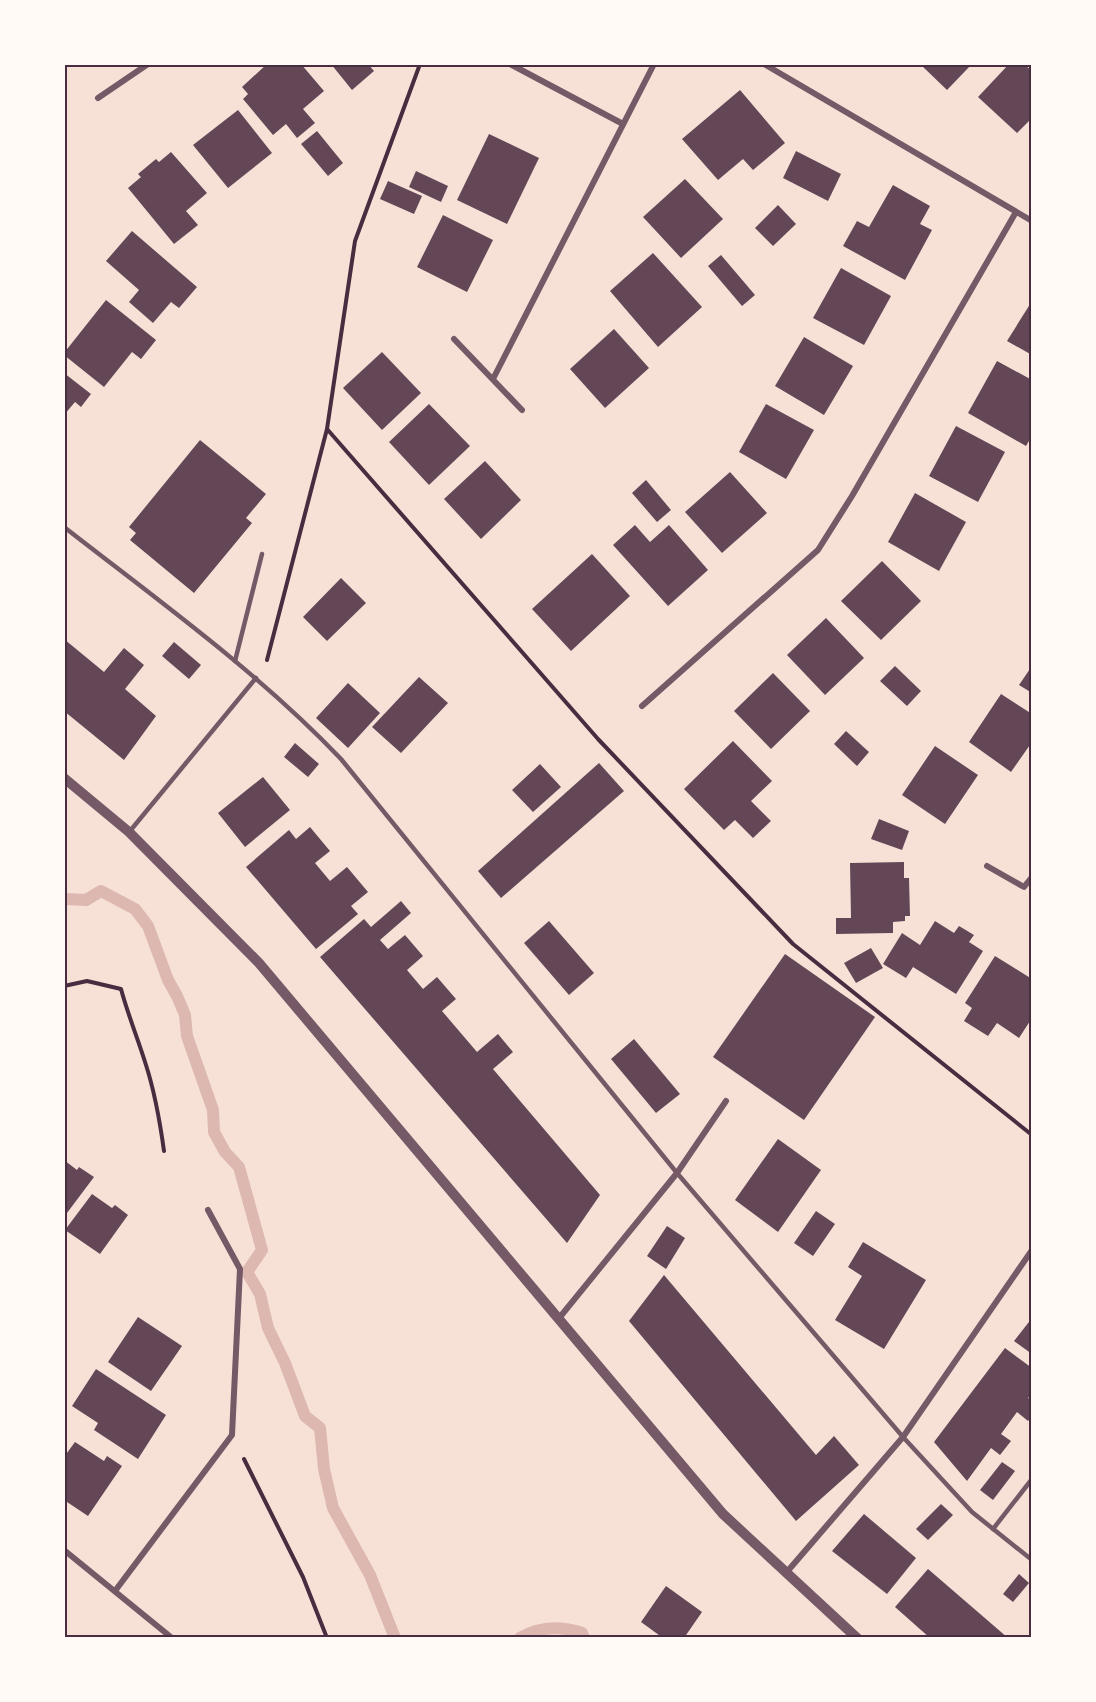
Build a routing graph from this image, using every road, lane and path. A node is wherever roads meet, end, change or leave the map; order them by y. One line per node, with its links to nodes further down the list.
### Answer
1 (148, 64): 6 (street)
2 (420, 64): 13 (path)
3 (510, 64): 7 (street)
4 (654, 64): 7 (street)
5 (764, 64): 8 (street)
6 (98, 98)
7 (623, 124): 11 (street)
8 (1016, 212): 9 (street); 18 (street)
9 (1032, 221)
10 (454, 339): 11 (street)
11 (493, 379): 12 (street)
12 (522, 410)
13 (327, 429): 17 (path); 25 (path)
14 (64, 527): 16 (lane)
15 (262, 554): 16 (lane)
16 (235, 662): 17 (lane)
17 (256, 678): 20 (lane); 27 (lane)
18 (642, 706)
19 (64, 778): 20 (street)
20 (129, 832): 30 (street)
21 (987, 866): 22 (street)
22 (1032, 877)
23 (64, 986): 26 (path)
24 (726, 1101): 27 (street)
25 (1032, 1135)
26 (164, 1151)
27 (677, 1173): 30 (street); 32 (lane)
28 (208, 1210): 31 (street)
29 (1032, 1250): 32 (street)
30 (560, 1317): 37 (street)
31 (232, 1435): 38 (street); 40 (path)
32 (903, 1437): 34 (lane); 37 (street)
33 (1032, 1479): 34 (lane)
34 (993, 1529): 36 (lane)
35 (64, 1550): 38 (street)
36 (1032, 1560)
37 (786, 1573): 41 (street)
38 (115, 1591): 39 (street)
39 (172, 1638)
40 (327, 1638)
41 (857, 1638)

